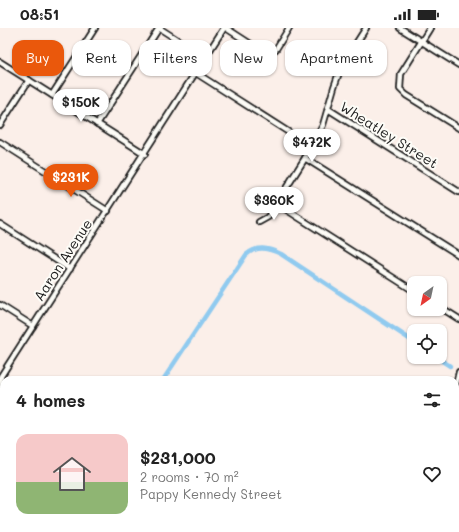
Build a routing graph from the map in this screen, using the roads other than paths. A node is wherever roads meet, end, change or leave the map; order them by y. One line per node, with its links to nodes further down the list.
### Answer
1 (95, 28): 16 (street)
2 (159, 28): 8 (street); 18 (street)
3 (225, 28): 4 (street); 10 (street, Aaron Avenue)
4 (289, 28)
5 (366, 28): 17 (street)
6 (400, 28): 9 (street)
7 (430, 28): 9 (street)
8 (178, 40)
9 (422, 41): 12 (street); 20 (street)
10 (212, 49)
11 (0, 62): 15 (street)
12 (459, 65)
13 (194, 76): 23 (street, Aaron Avenue)
14 (201, 76): 22 (street)
15 (29, 80): 16 (street); 19 (street)
16 (52, 95): 18 (street)
17 (328, 109): 22 (street); 25 (street, Wheatley Street)
18 (97, 124): 23 (street)
19 (0, 125)
20 (459, 128)
21 (0, 142): 27 (street)
22 (312, 147): 24 (street)
23 (145, 154): 27 (street, Aaron Avenue)
24 (305, 158): 26 (street); 30 (street)
25 (459, 192)
26 (276, 203): 28 (street); 32 (street)
27 (108, 211): 31 (street, Aaron Avenue)
28 (259, 222)
29 (0, 224): 31 (street)
30 (459, 255)
31 (70, 269): 36 (street, Aaron Avenue)
32 (407, 287)
33 (0, 305): 36 (street)
34 (447, 311): 35 (street)
35 (459, 319)
36 (34, 326): 37 (street, Aaron Avenue)
37 (2, 376)

